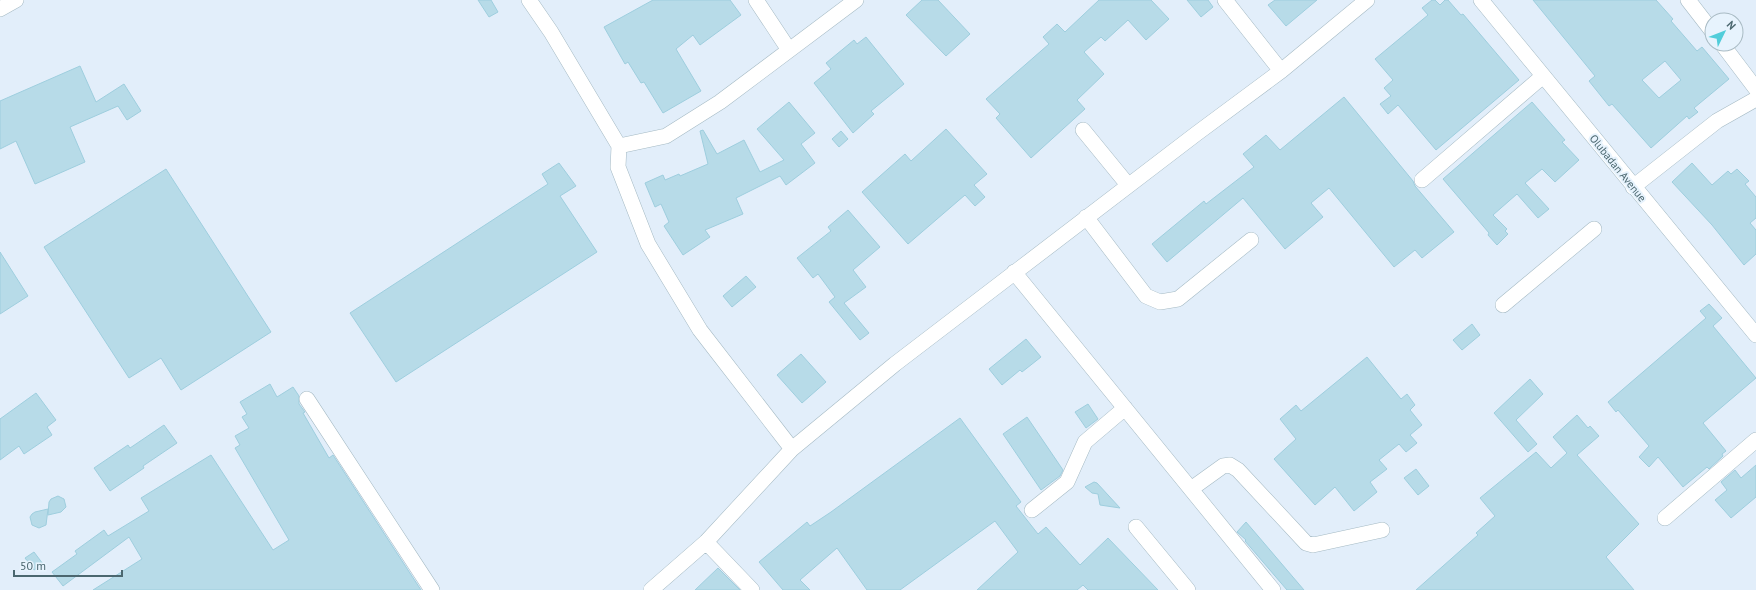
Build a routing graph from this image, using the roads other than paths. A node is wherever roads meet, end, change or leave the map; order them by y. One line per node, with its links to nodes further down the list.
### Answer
1 (16, 0): 9 (street)
2 (529, 0): 18 (street)
3 (756, 0): 11 (street)
4 (856, 0): 11 (street)
5 (1224, 0): 13 (street)
6 (1367, 0): 13 (street)
7 (1481, 0): 14 (street, Olubadan Avenue)
8 (1688, 0): 10 (street)
9 (0, 9)
10 (1704, 21)
11 (789, 50): 18 (street)
12 (1728, 52): 15 (street)
13 (1281, 70): 20 (street)
14 (1542, 76): 19 (street); 21 (street, Olubadan Avenue)
15 (1756, 89)
16 (1756, 99): 21 (street)
17 (1083, 130): 20 (street)
18 (619, 146): 31 (street)
19 (1422, 180)
20 (1128, 186): 22 (street)
21 (1633, 187): 27 (street, Olubadan Avenue)
22 (1086, 217): 24 (street); 25 (street)
23 (1594, 229): 26 (street)
24 (1251, 240)
25 (1014, 272): 29 (street); 31 (street)
26 (1503, 305)
27 (1753, 328)
28 (307, 398): 38 (street)
29 (1125, 408): 32 (street); 33 (street)
30 (1756, 440): 34 (street)
31 (792, 449): 37 (street)
32 (1191, 489): 36 (street); 42 (street)
33 (1032, 510)
34 (1666, 518)
35 (1136, 527): 41 (street)
36 (1382, 530)
37 (706, 542): 39 (street); 40 (street)
38 (432, 590)
39 (651, 590)
40 (752, 590)
41 (1188, 590)
42 (1273, 590)

